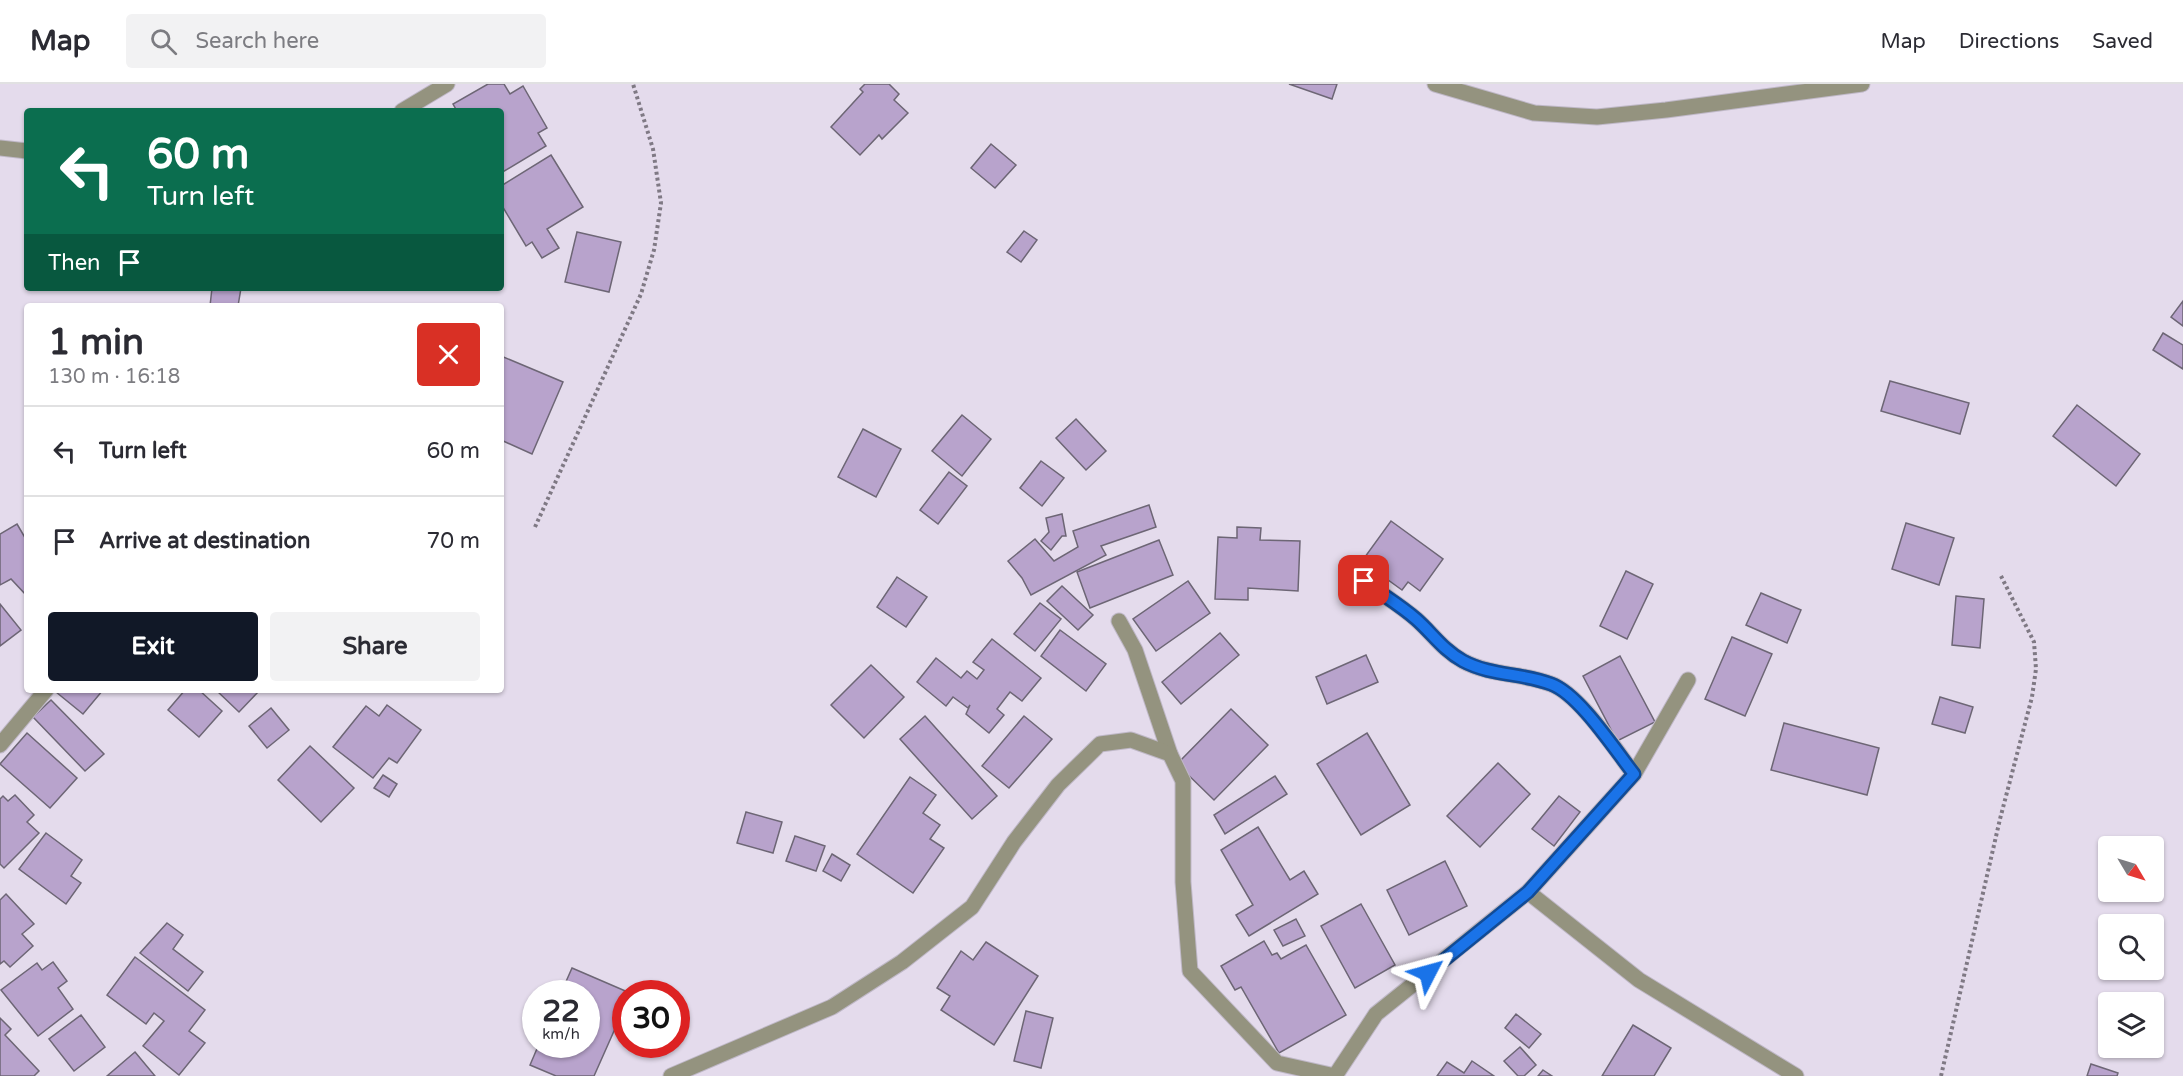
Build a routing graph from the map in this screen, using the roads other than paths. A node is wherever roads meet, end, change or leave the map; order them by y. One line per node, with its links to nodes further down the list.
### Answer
1 (447, 84): 4 (street)
2 (1435, 84): 3 (street)
3 (1862, 84)
4 (407, 108)
5 (0, 148): 6 (street)
6 (24, 151)
7 (1364, 581): 13 (street)
8 (1119, 621): 12 (street)
9 (1688, 680): 13 (street)
10 (43, 693): 11 (street)
11 (0, 745)
12 (1170, 754): 15 (street); 16 (street)
13 (1634, 774): 14 (street)
14 (1528, 892): 16 (street); 17 (street)
15 (671, 1076)
16 (1335, 1076)
17 (1796, 1076)

